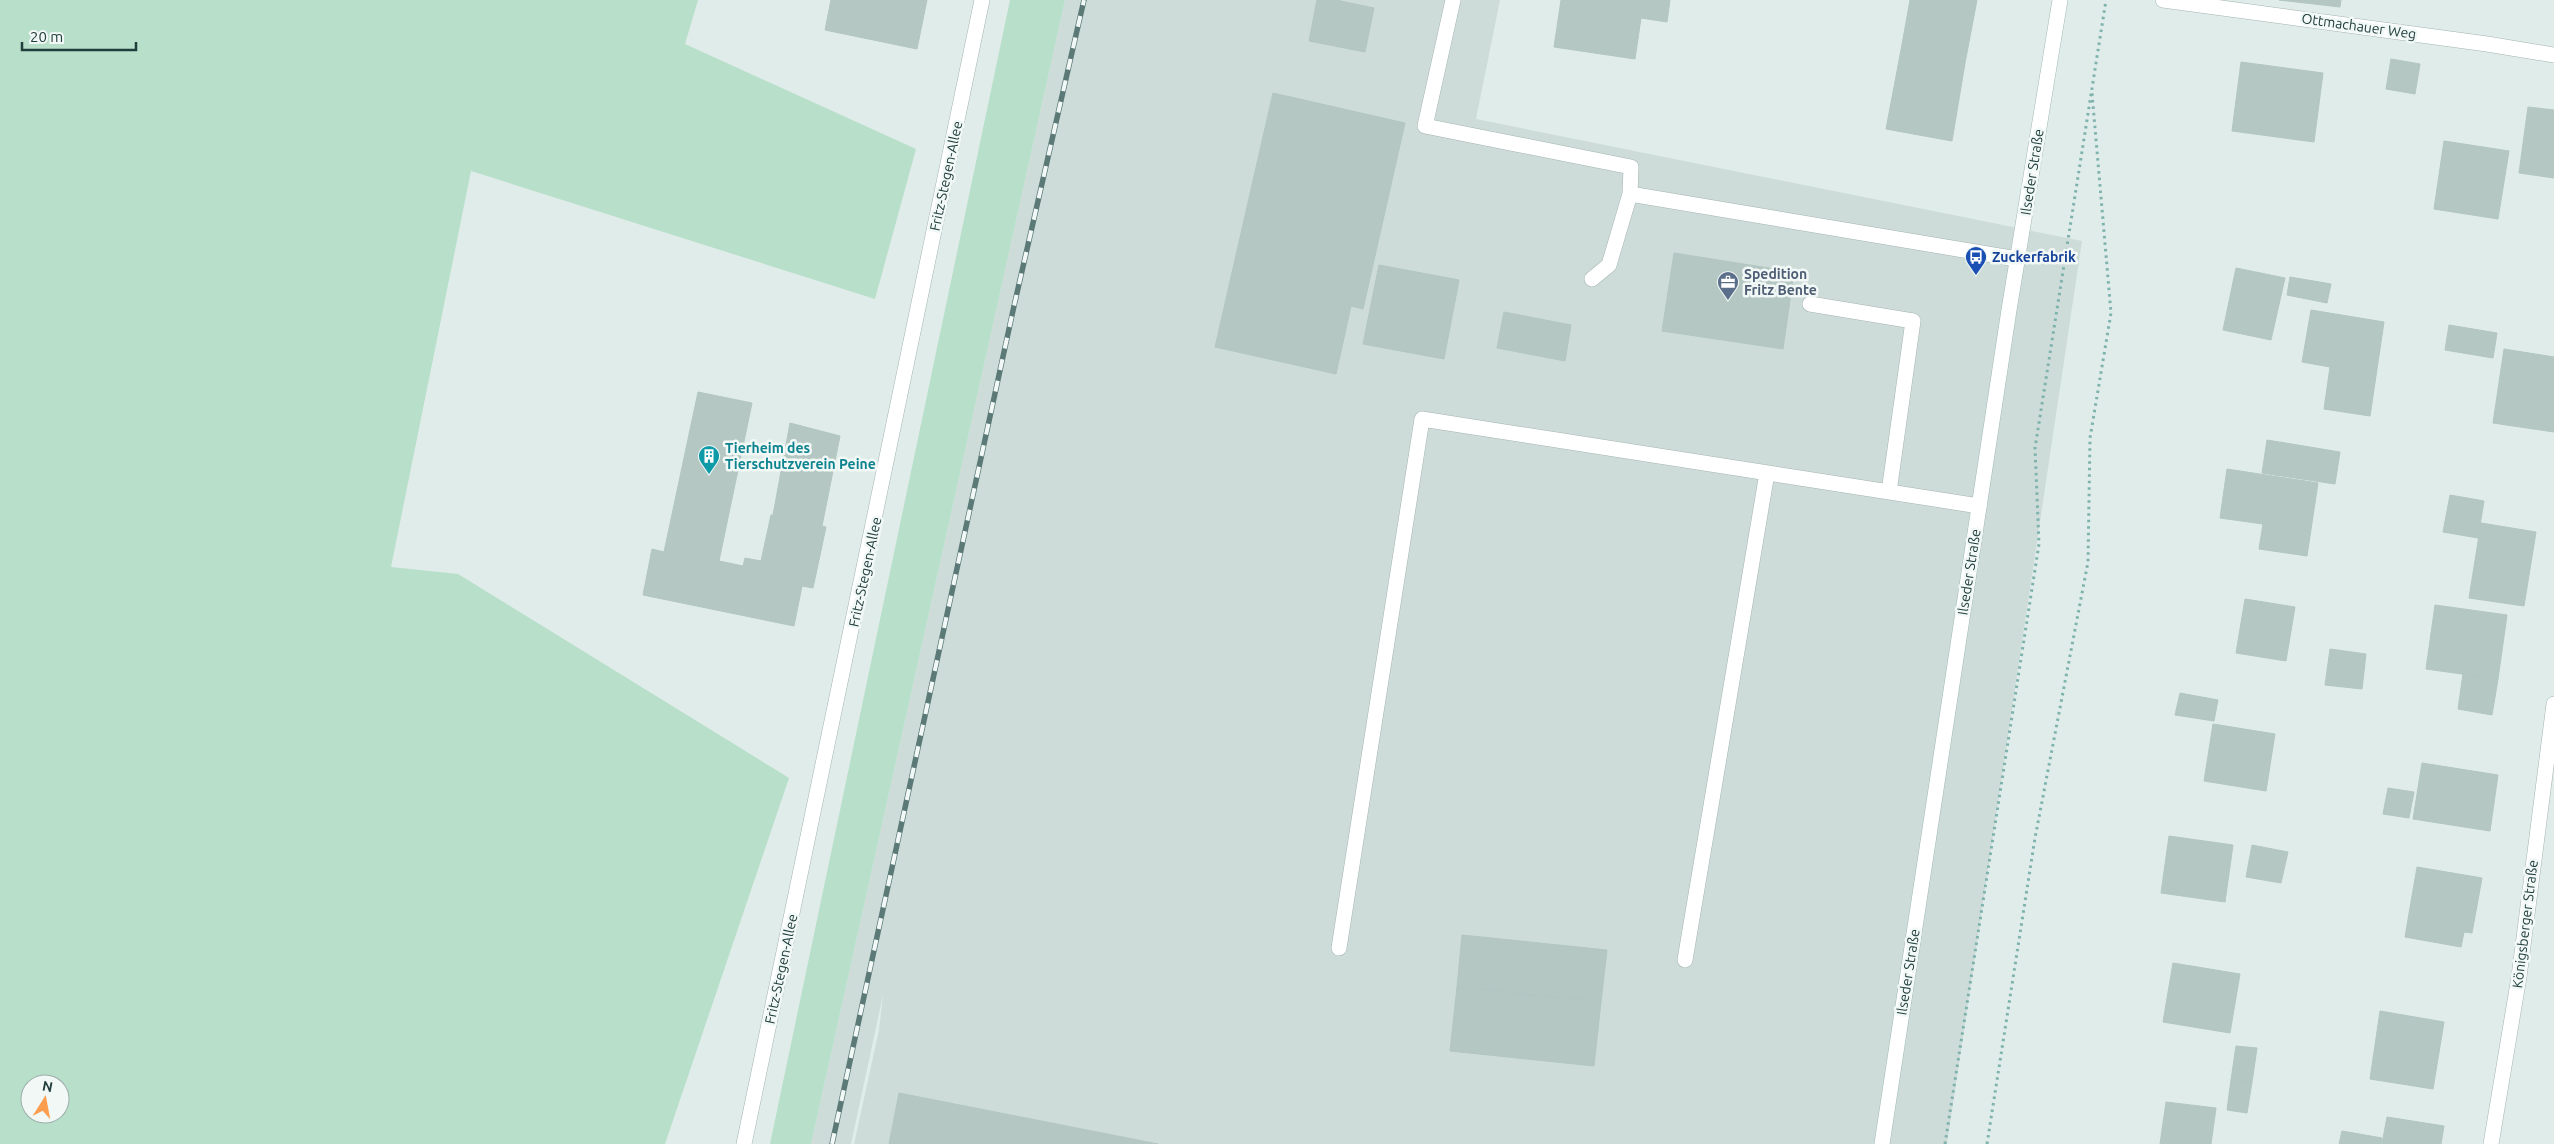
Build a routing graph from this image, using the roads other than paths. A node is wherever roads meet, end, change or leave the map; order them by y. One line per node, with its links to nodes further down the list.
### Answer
1 (982, 0): 16 (street, Fritz-Stegen-Allee)
2 (1453, 0): 6 (street)
3 (2060, 0): 7 (street, Ilseder Straße)
4 (2163, 0): 5 (street, Ottmachauer Weg)
5 (2554, 55)
6 (1630, 194): 7 (street); 8 (street)
7 (2017, 259): 12 (street, Ilseder Straße)
8 (1592, 279)
9 (1810, 304): 11 (street)
10 (1767, 473): 11 (street); 14 (street); 15 (street)
11 (1889, 492): 12 (street)
12 (1979, 506): 17 (street, Ilseder Straße)
13 (2554, 704): 18 (street, Königsberger Straße)
14 (1339, 948)
15 (1685, 960)
16 (744, 1144)
17 (1882, 1144)
18 (2491, 1144)

